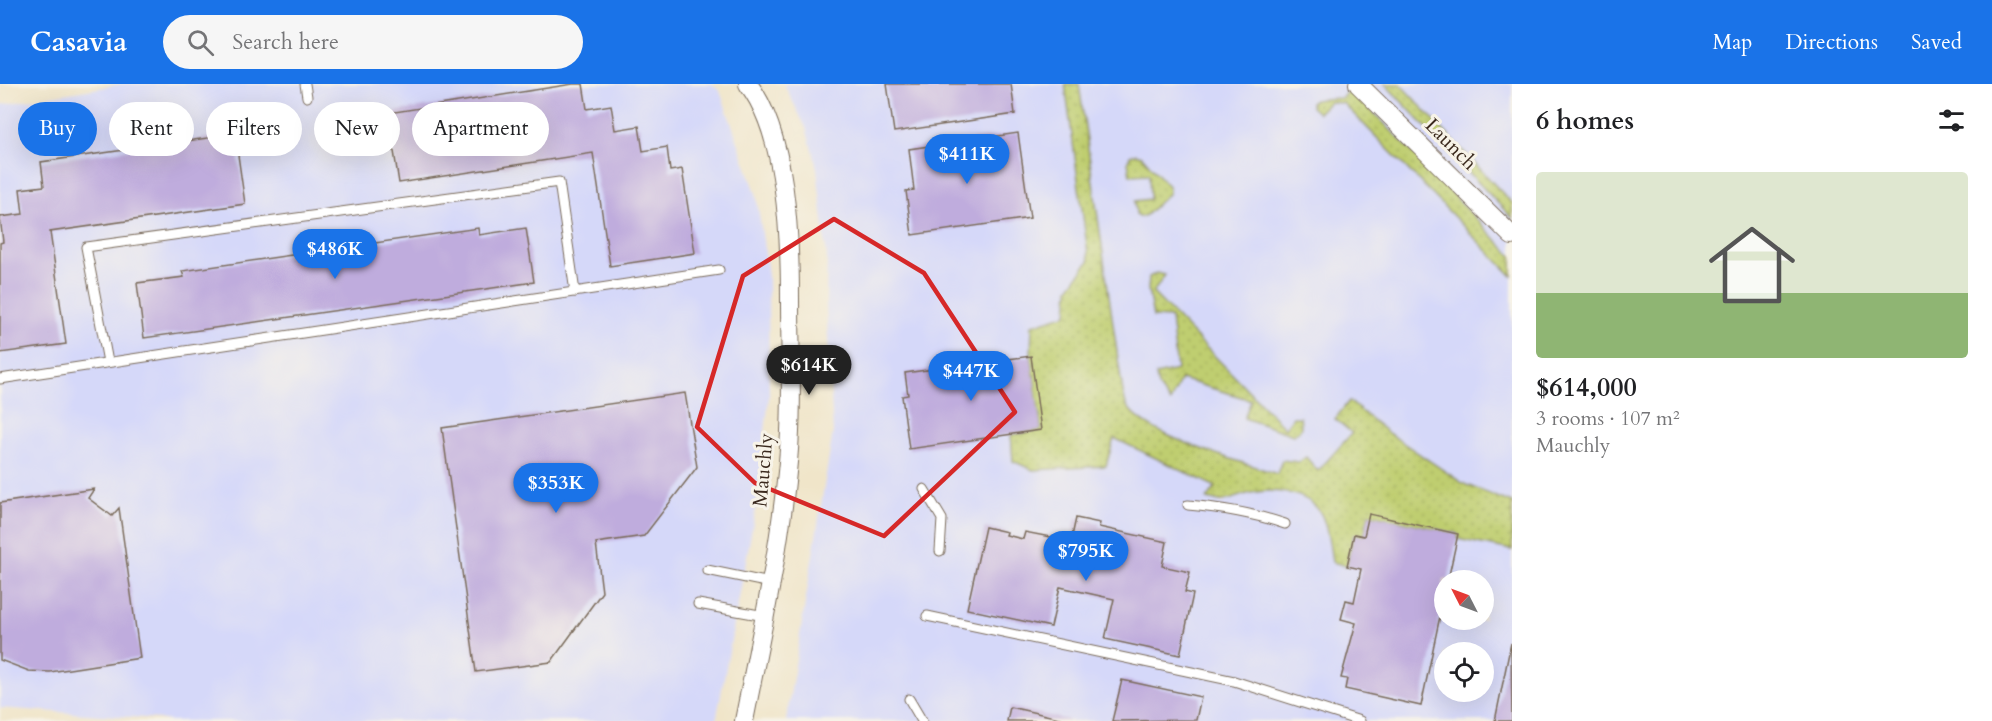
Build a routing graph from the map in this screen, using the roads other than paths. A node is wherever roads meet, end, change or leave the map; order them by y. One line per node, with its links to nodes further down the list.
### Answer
1 (305, 84): 4 (lane)
2 (748, 84): 15 (street, Mauchly)
3 (1358, 84): 5 (street, Launch)
4 (307, 97)
5 (1512, 236)
6 (719, 270): 7 (lane)
7 (575, 292): 8 (lane); 8 (lane)
8 (108, 362): 9 (lane)
9 (0, 379)
10 (924, 489): 13 (lane)
11 (1188, 505): 12 (lane)
12 (1285, 524)
13 (940, 551)
14 (707, 570): 15 (lane)
15 (771, 583): 17 (street, Mauchly)
16 (698, 604): 17 (lane)
17 (765, 616): 20 (street, Mauchly)
18 (927, 616): 22 (lane)
19 (909, 699): 21 (lane)
20 (744, 721)
21 (922, 721)
22 (1360, 721)

